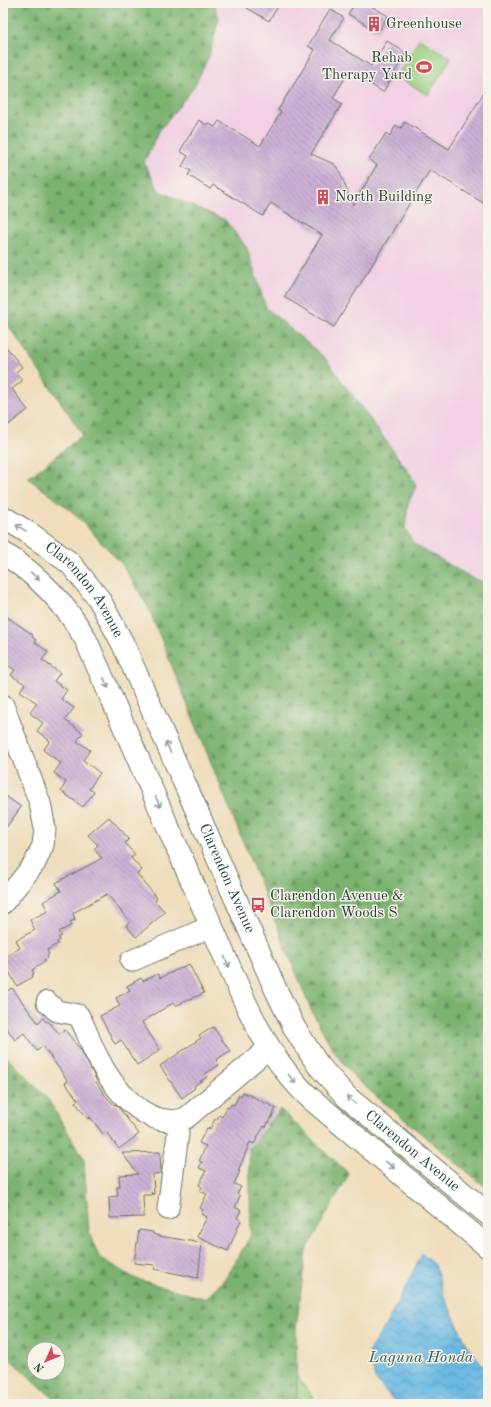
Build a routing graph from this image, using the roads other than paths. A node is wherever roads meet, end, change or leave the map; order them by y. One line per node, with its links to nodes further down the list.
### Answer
1 (3, 517): 4 (main road, Clarendon Avenue, one-way to 1)
2 (3, 554): 6 (main road, Clarendon Avenue, one-way to 6)
3 (3, 705): 5 (street)
4 (224, 873): 6 (main road); 7 (main road, Clarendon Avenue)
5 (3, 902)
6 (212, 926): 7 (main road); 8 (street); 10 (main road, Clarendon Avenue, one-way to 10)
7 (258, 952): 13 (main road, Clarendon Avenue, one-way to 7)
8 (131, 961)
9 (47, 1002): 11 (street)
10 (269, 1048): 11 (street); 14 (main road, Clarendon Avenue, one-way to 14)
11 (176, 1121): 12 (street)
12 (168, 1209)
13 (488, 1214)
14 (488, 1246)

